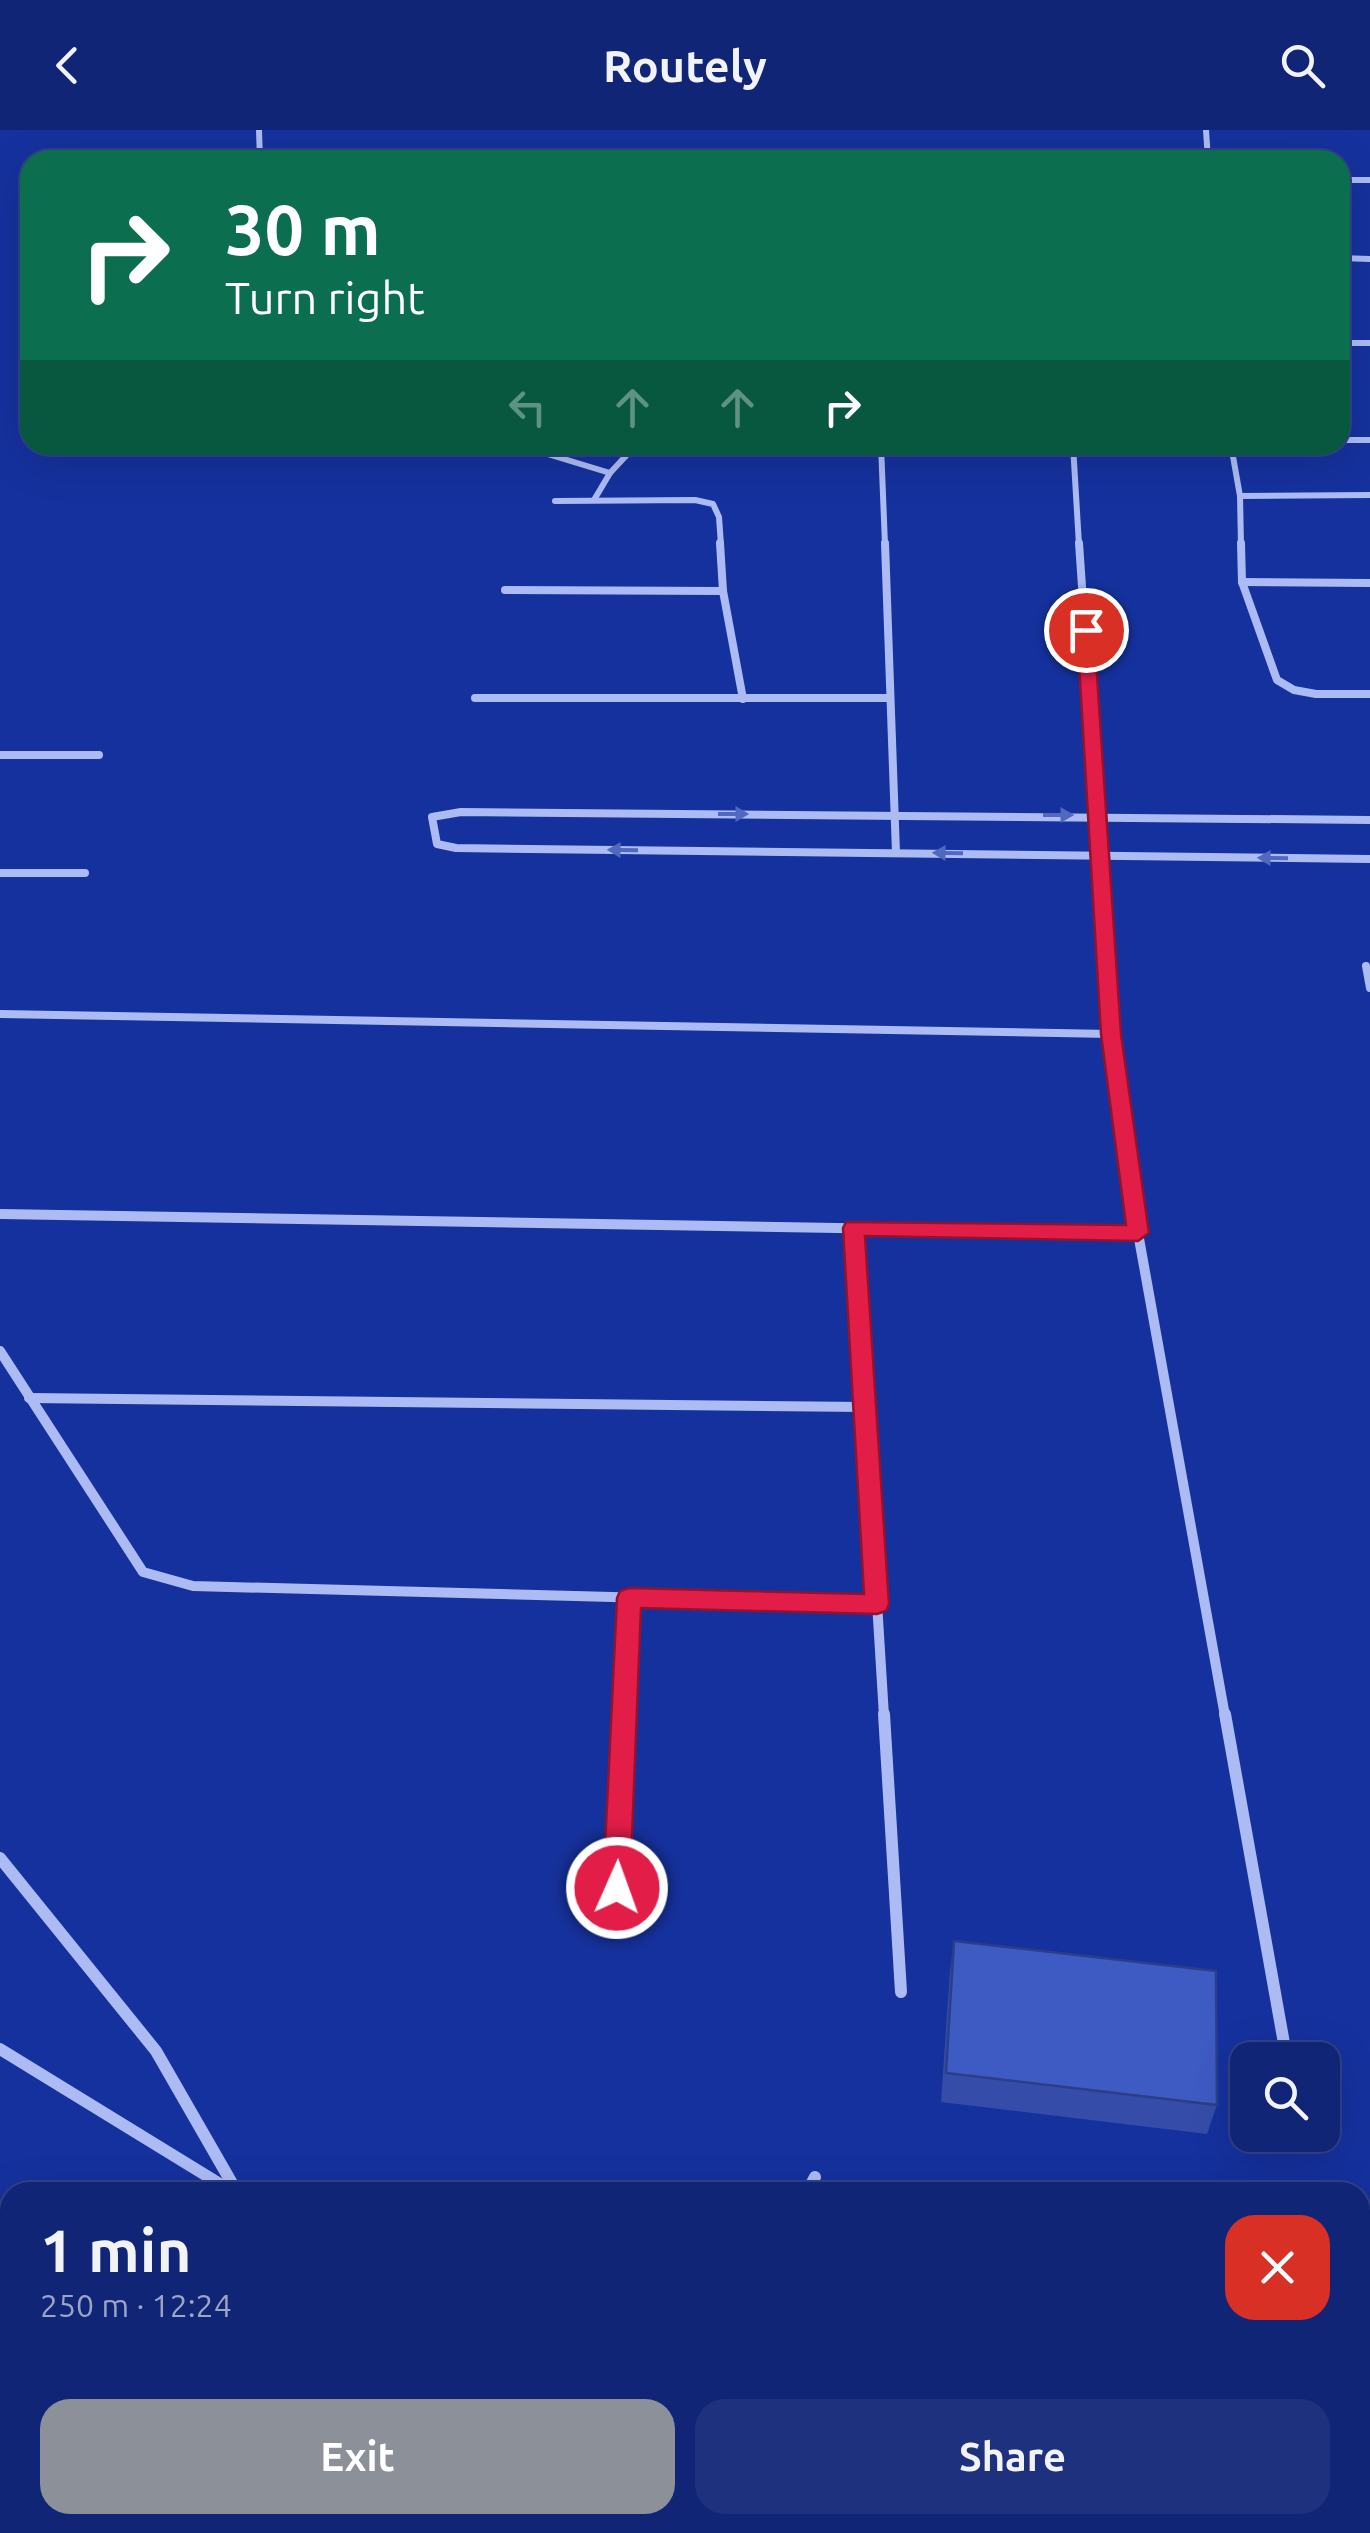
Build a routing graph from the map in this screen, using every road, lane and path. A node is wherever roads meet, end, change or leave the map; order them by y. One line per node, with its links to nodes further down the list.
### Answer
1 (551, 455): 6 (street)
2 (627, 455): 6 (street)
3 (880, 455): 17 (street)
4 (1074, 455): 22 (street)
5 (1232, 455): 8 (street)
6 (610, 473): 10 (street)
7 (1370, 495): 8 (street)
8 (1240, 496): 11 (street)
9 (555, 500): 10 (street)
10 (594, 500): 14 (street)
11 (1242, 582): 12 (street); 15 (street)
12 (1370, 583)
13 (505, 590): 14 (street)
14 (722, 592): 18 (street)
15 (1370, 694)
16 (476, 698): 18 (street)
17 (890, 698): 18 (street); 21 (street)
18 (742, 699)
19 (0, 755): 20 (street)
20 (99, 755)
21 (896, 815): 22 (street, one-way to 22); 24 (street); 24 (street, one-way to 21)
22 (1098, 815): 23 (street); 25 (street)
23 (1370, 820)
24 (896, 853): 25 (street, one-way to 24)
25 (1099, 855): 26 (street, one-way to 25); 32 (street)
26 (1370, 859)
27 (0, 874): 28 (street)
28 (85, 874)
29 (1366, 966): 30 (street)
30 (1370, 988)
31 (0, 1014): 32 (street)
32 (1111, 1034): 35 (street)
33 (0, 1214): 34 (street)
34 (854, 1228): 35 (street); 38 (street)
35 (1138, 1233): 44 (street)
36 (0, 1351): 37 (street)
37 (29, 1398): 38 (street); 39 (street)
38 (865, 1407): 40 (street)
39 (629, 1598): 40 (street); 42 (street)
40 (877, 1604): 43 (street)
41 (0, 1858): 48 (street)
42 (615, 1924)
43 (900, 1992)
44 (1284, 2042)
45 (0, 2049): 47 (street)
46 (816, 2177): 49 (street)
47 (219, 2182)
48 (229, 2182)
49 (813, 2182)

